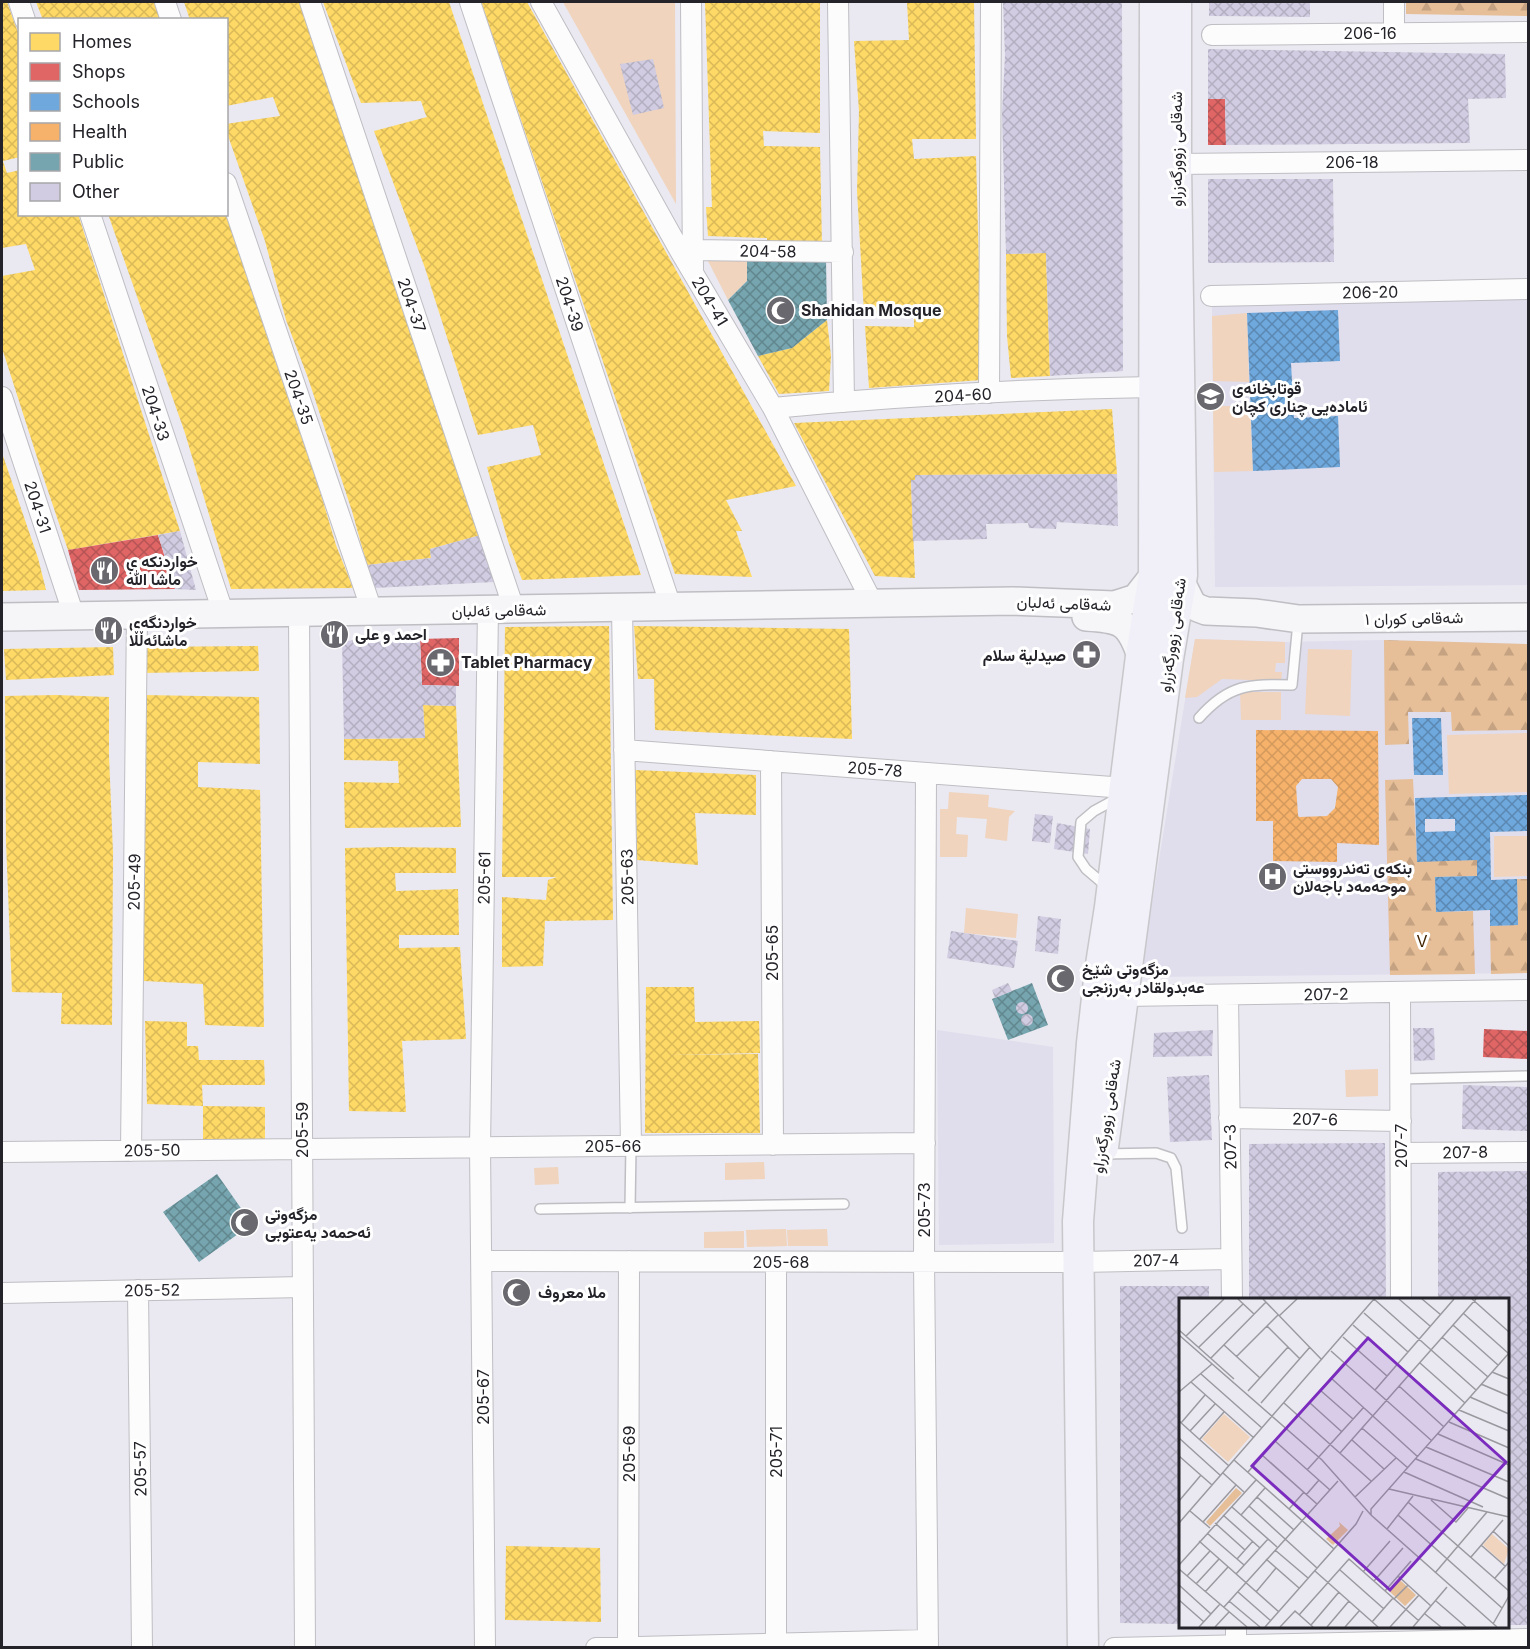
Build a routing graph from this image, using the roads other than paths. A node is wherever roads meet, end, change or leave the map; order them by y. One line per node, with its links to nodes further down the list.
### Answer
1 (19, 2): 12 (street)
2 (165, 2): 13 (street)
3 (310, 2): 36 (street, 204-37)
4 (470, 2): 34 (street, 204-39)
5 (541, 2): 23 (street, 204-41)
6 (691, 2): 21 (street)
7 (838, 2): 22 (street)
8 (991, 2): 27 (street)
9 (1155, 2): 26 (main road, شەقامی زوورگەزراو)
10 (1176, 2): 18 (main road, شەقامی زوورگەزراو)
11 (1394, 2): 15 (street)
12 (24, 18)
13 (170, 18)
14 (1528, 32): 15 (street, 206-16)
15 (1395, 33): 16 (street, 206-16)
16 (1212, 35)
17 (1528, 160): 18 (street, 206-18)
18 (1176, 164): 31 (main road, شەقامی زوورگەزراو)
19 (228, 189): 37 (street, 204-35)
20 (91, 216): 38 (street, 204-33)
21 (693, 250): 22 (street, 204-58); 23 (street)
22 (843, 252): 29 (street)
23 (693, 273): 30 (street, 204-41)
24 (1528, 289): 25 (street, 206-20)
25 (1211, 296)
26 (1153, 387): 27 (street, 204-60); 31 (main road, شەقامی زوورگەزراو)
27 (989, 393): 29 (street, 204-60)
28 (2, 397): 41 (street, 204-31)
29 (844, 402): 30 (street, 204-60)
30 (773, 408): 33 (street, 204-41)
31 (1168, 578): 32 (street, شەقامی ئەلبان); 44 (street, شەقامی کوران ١); 45 (main road, شەقامی زوورگەزراو)
32 (997, 602): 33 (street, شەقامی ئەلبان); 45 (street, شەقامی ئەلبان)
33 (873, 604): 34 (street, شەقامی ئەلبان)
34 (671, 607): 35 (street, شەقامی ئەلبان)
35 (622, 608): 36 (street, شەقامی ئەلبان); 47 (street, 205-63)
36 (501, 610): 37 (street, شەقامی ئەلبان); 62 (street, 205-61)
37 (372, 611): 39 (street, شەقامی ئەلبان)
38 (223, 612): 39 (street, شەقامی ئەلبان); 40 (street, شەقامی ئەلبان)
39 (299, 613): 63 (street, 205-59)
40 (137, 614): 41 (street, شەقامی ئەلبان); 64 (street, 205-49)
41 (74, 616): 42 (street, شەقامی ئەلبان)
42 (2, 617)
43 (1528, 617): 44 (street, شەقامی کوران ١)
44 (1299, 619): 45 (street, شەقامی کوران ١); 46 (lane)
45 (1155, 654): 50 (main road, شەقامی زوورگەزراو); 54 (main road, شەقامی زوورگەزراو)
46 (1199, 718)
47 (624, 750): 48 (street, 205-78); 61 (street, 205-63)
48 (771, 761): 49 (street, 205-78); 60 (street, 205-65)
49 (926, 773): 50 (street, 205-78); 59 (street, 205-73)
50 (1124, 792): 78 (main road, شەقامی زوورگەزراو)
51 (1528, 990): 52 (street, 207-2)
52 (1400, 993): 53 (street, 207-2); 56 (street, 207-7)
53 (1228, 995): 54 (street, 207-2); 57 (street, 207-3)
54 (1123, 996): 68 (main road, شەقامی زوورگەزراو)
55 (1528, 1076): 56 (lane)
56 (1400, 1079): 58 (street, 207-7)
57 (1229, 1118): 58 (street, 207-6); 73 (street, 207-3)
58 (1401, 1121): 67 (street, 207-7)
59 (925, 1143): 60 (street, 205-66); 77 (street, 205-73)
60 (773, 1145): 61 (street, 205-66)
61 (631, 1146): 62 (street, 205-66); 70 (lane)
62 (480, 1147): 63 (street, 205-66); 74 (street, 205-67)
63 (302, 1149): 64 (street, 205-50); 79 (street, 205-59)
64 (131, 1150): 65 (street, 205-50)
65 (2, 1152)
66 (1528, 1152): 67 (street, 207-8)
67 (1401, 1153): 83 (street, 207-7)
68 (1102, 1154): 72 (lane); 78 (main road, شەقامی زوورگەزراو)
69 (844, 1204): 70 (lane)
70 (630, 1208): 71 (lane)
71 (540, 1209)
72 (1182, 1228)
73 (1231, 1259): 78 (street, 207-4); 82 (street, 207-3)
74 (482, 1262): 75 (street, 205-68); 91 (street, 205-67)
75 (629, 1262): 76 (street, 205-68); 93 (street, 205-69)
76 (776, 1262): 77 (street, 205-68); 87 (street, 205-71)
77 (924, 1262): 78 (street, 205-68); 88 (street, 205-73)
78 (1080, 1262): 94 (main road, شەقامی زوورگەزراو)
79 (303, 1287): 80 (street, 205-52); 90 (street, 205-59)
80 (138, 1290): 81 (street, 205-52); 89 (street, 205-57)
81 (2, 1293)
82 (1232, 1298)
83 (1401, 1298)
84 (1401, 1635): 85 (street); 86 (street)
85 (1236, 1636): 95 (street)
86 (1528, 1639)
87 (776, 1643): 88 (street); 93 (street)
88 (928, 1644)
89 (142, 1647)
90 (305, 1647)
91 (485, 1647)
92 (596, 1647): 93 (street)
93 (628, 1647)
94 (1083, 1647)
95 (1114, 1647)

